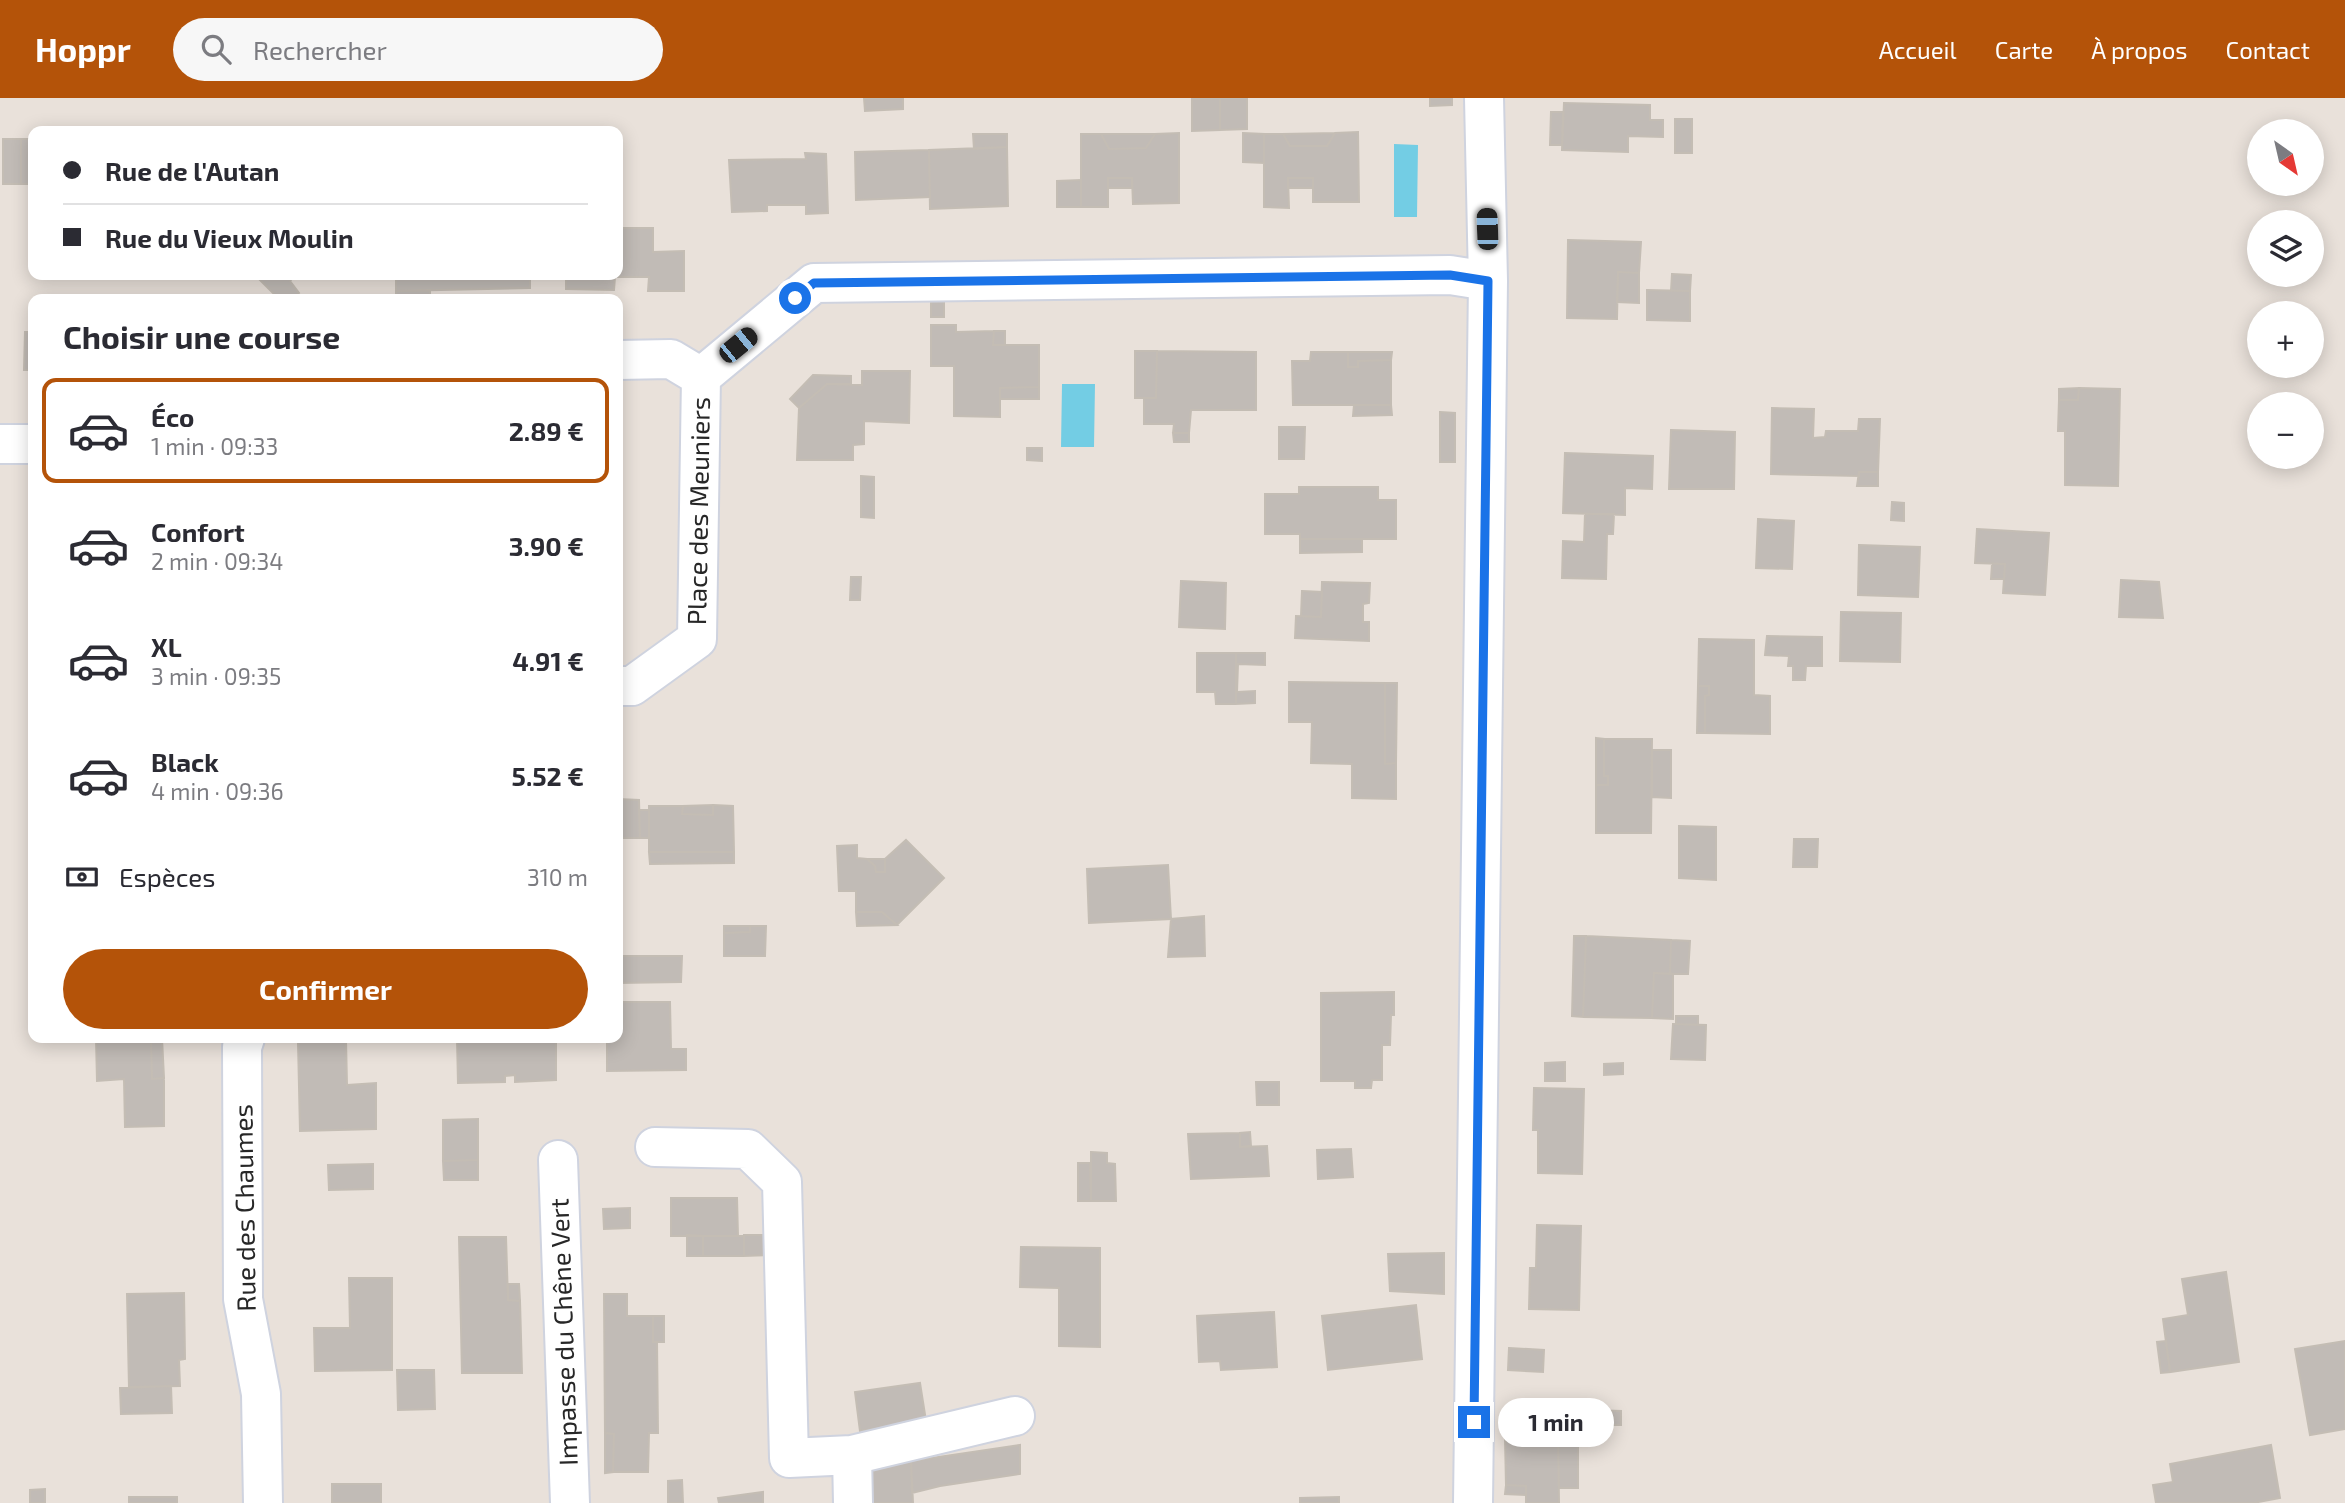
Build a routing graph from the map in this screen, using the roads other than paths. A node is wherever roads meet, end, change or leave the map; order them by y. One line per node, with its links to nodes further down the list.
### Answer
1 (1484, 99): 2 (street)
2 (1488, 281): 4 (street); 16 (street)
3 (623, 360): 4 (street, Place des Meuniers)
4 (701, 377): 7 (street, Place des Meuniers)
5 (0, 444): 6 (street)
6 (28, 444)
7 (623, 686)
8 (243, 1043): 13 (street, Rue des Chaumes)
9 (655, 1147): 12 (street)
10 (558, 1160): 14 (street, Impasse du Chêne Vert)
11 (1014, 1416): 12 (street)
12 (852, 1455): 15 (street)
13 (263, 1503)
14 (570, 1503)
15 (853, 1503)
16 (1473, 1503)

